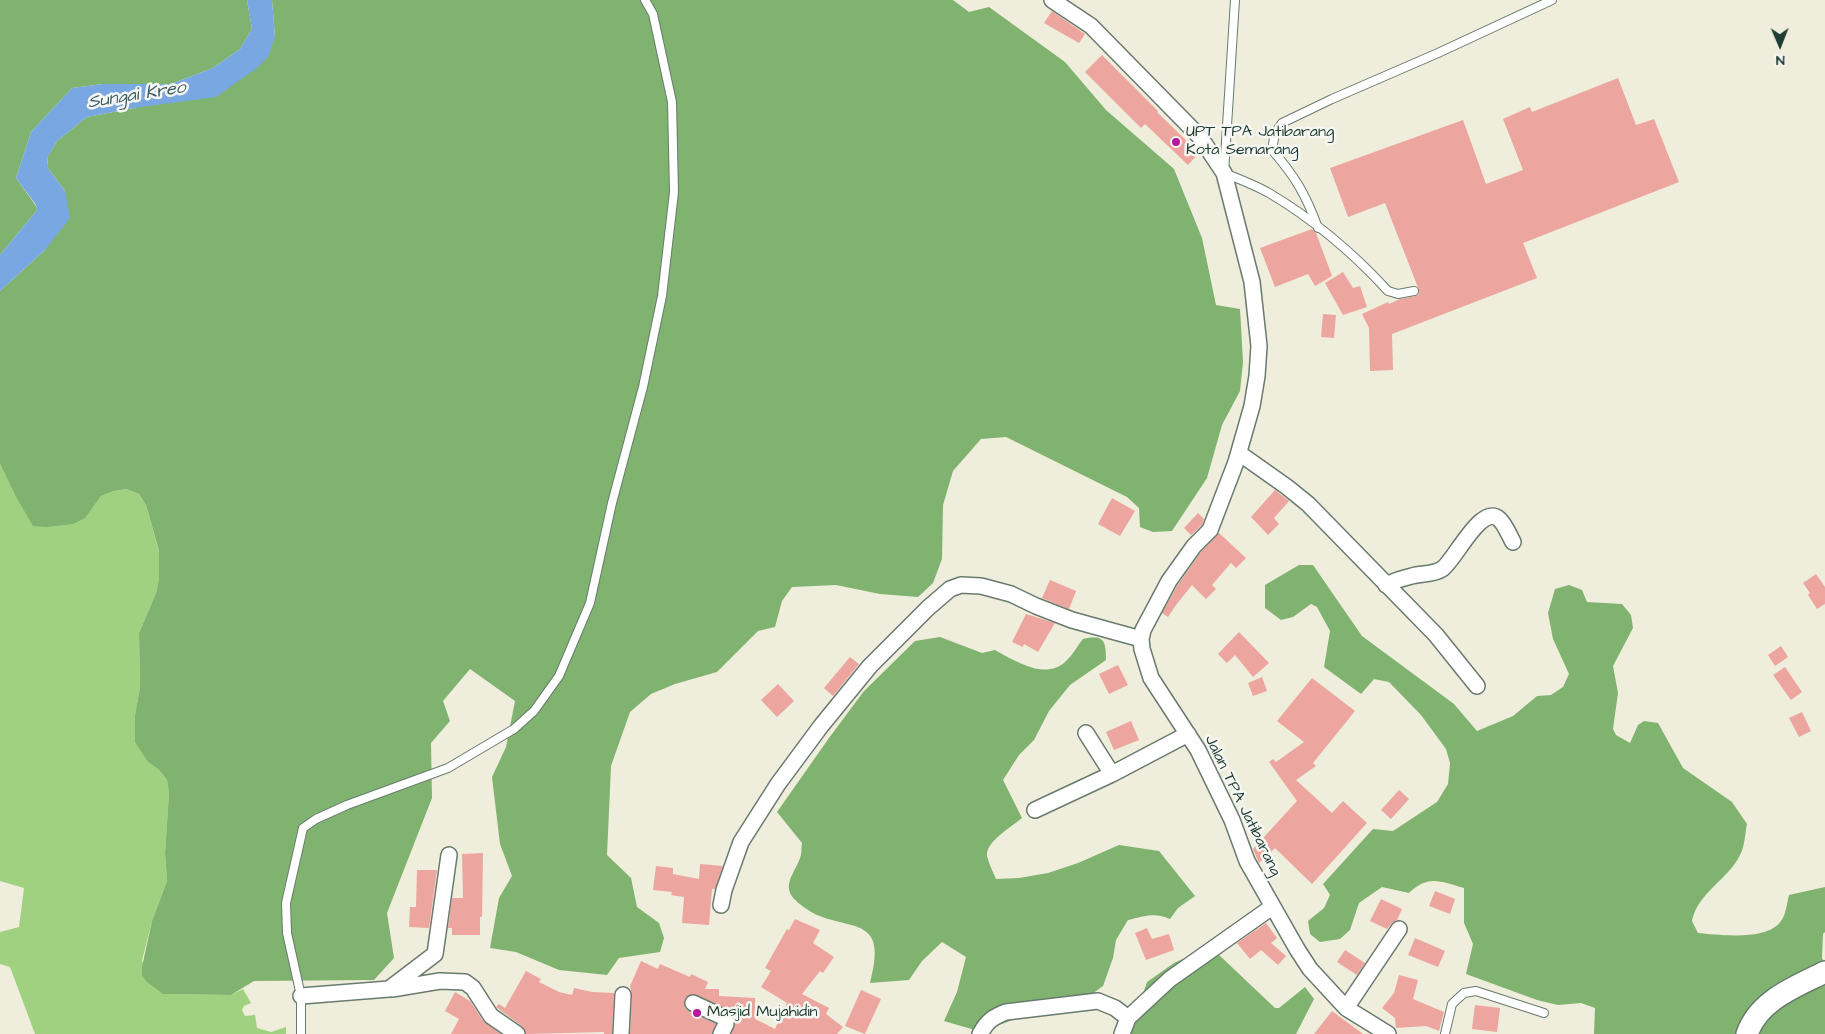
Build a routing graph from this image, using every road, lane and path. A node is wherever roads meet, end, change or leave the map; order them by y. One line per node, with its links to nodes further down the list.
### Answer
1 (646, 0): 24 (lane)
2 (1052, 0): 5 (street)
3 (1235, 0): 5 (lane)
4 (1552, 0): 6 (lane)
5 (1224, 172): 6 (lane); 8 (street)
6 (1318, 228): 7 (lane)
7 (1414, 291)
8 (1239, 453): 10 (street); 11 (street)
9 (1513, 542): 10 (street)
10 (1386, 584): 12 (street)
11 (1141, 639): 14 (street, Jalan TPA Jatibarang); 18 (street)
12 (1477, 686)
13 (1086, 733): 15 (street)
14 (1188, 734): 15 (street); 19 (street, Jalan TPA Jatibarang)
15 (1112, 774): 16 (street)
16 (1035, 810)
17 (450, 855): 22 (street)
18 (721, 905)
19 (1272, 908): 26 (street, Jalan TPA Jatibarang); 28 (street)
20 (1399, 929): 26 (street)
21 (1825, 972): 37 (main road)
22 (389, 989): 24 (street); 30 (street)
23 (623, 995): 31 (street)
24 (301, 996): 29 (lane)
25 (693, 1003): 32 (street)
26 (1346, 1008): 35 (street, Jalan TPA Jatibarang)
27 (1544, 1013): 36 (lane)
28 (1128, 1018): 33 (street); 34 (street)
29 (301, 1034)
30 (517, 1034)
31 (621, 1034)
32 (721, 1034)
33 (980, 1034)
34 (1122, 1034)
35 (1388, 1034)
36 (1445, 1034)
37 (1747, 1034)

